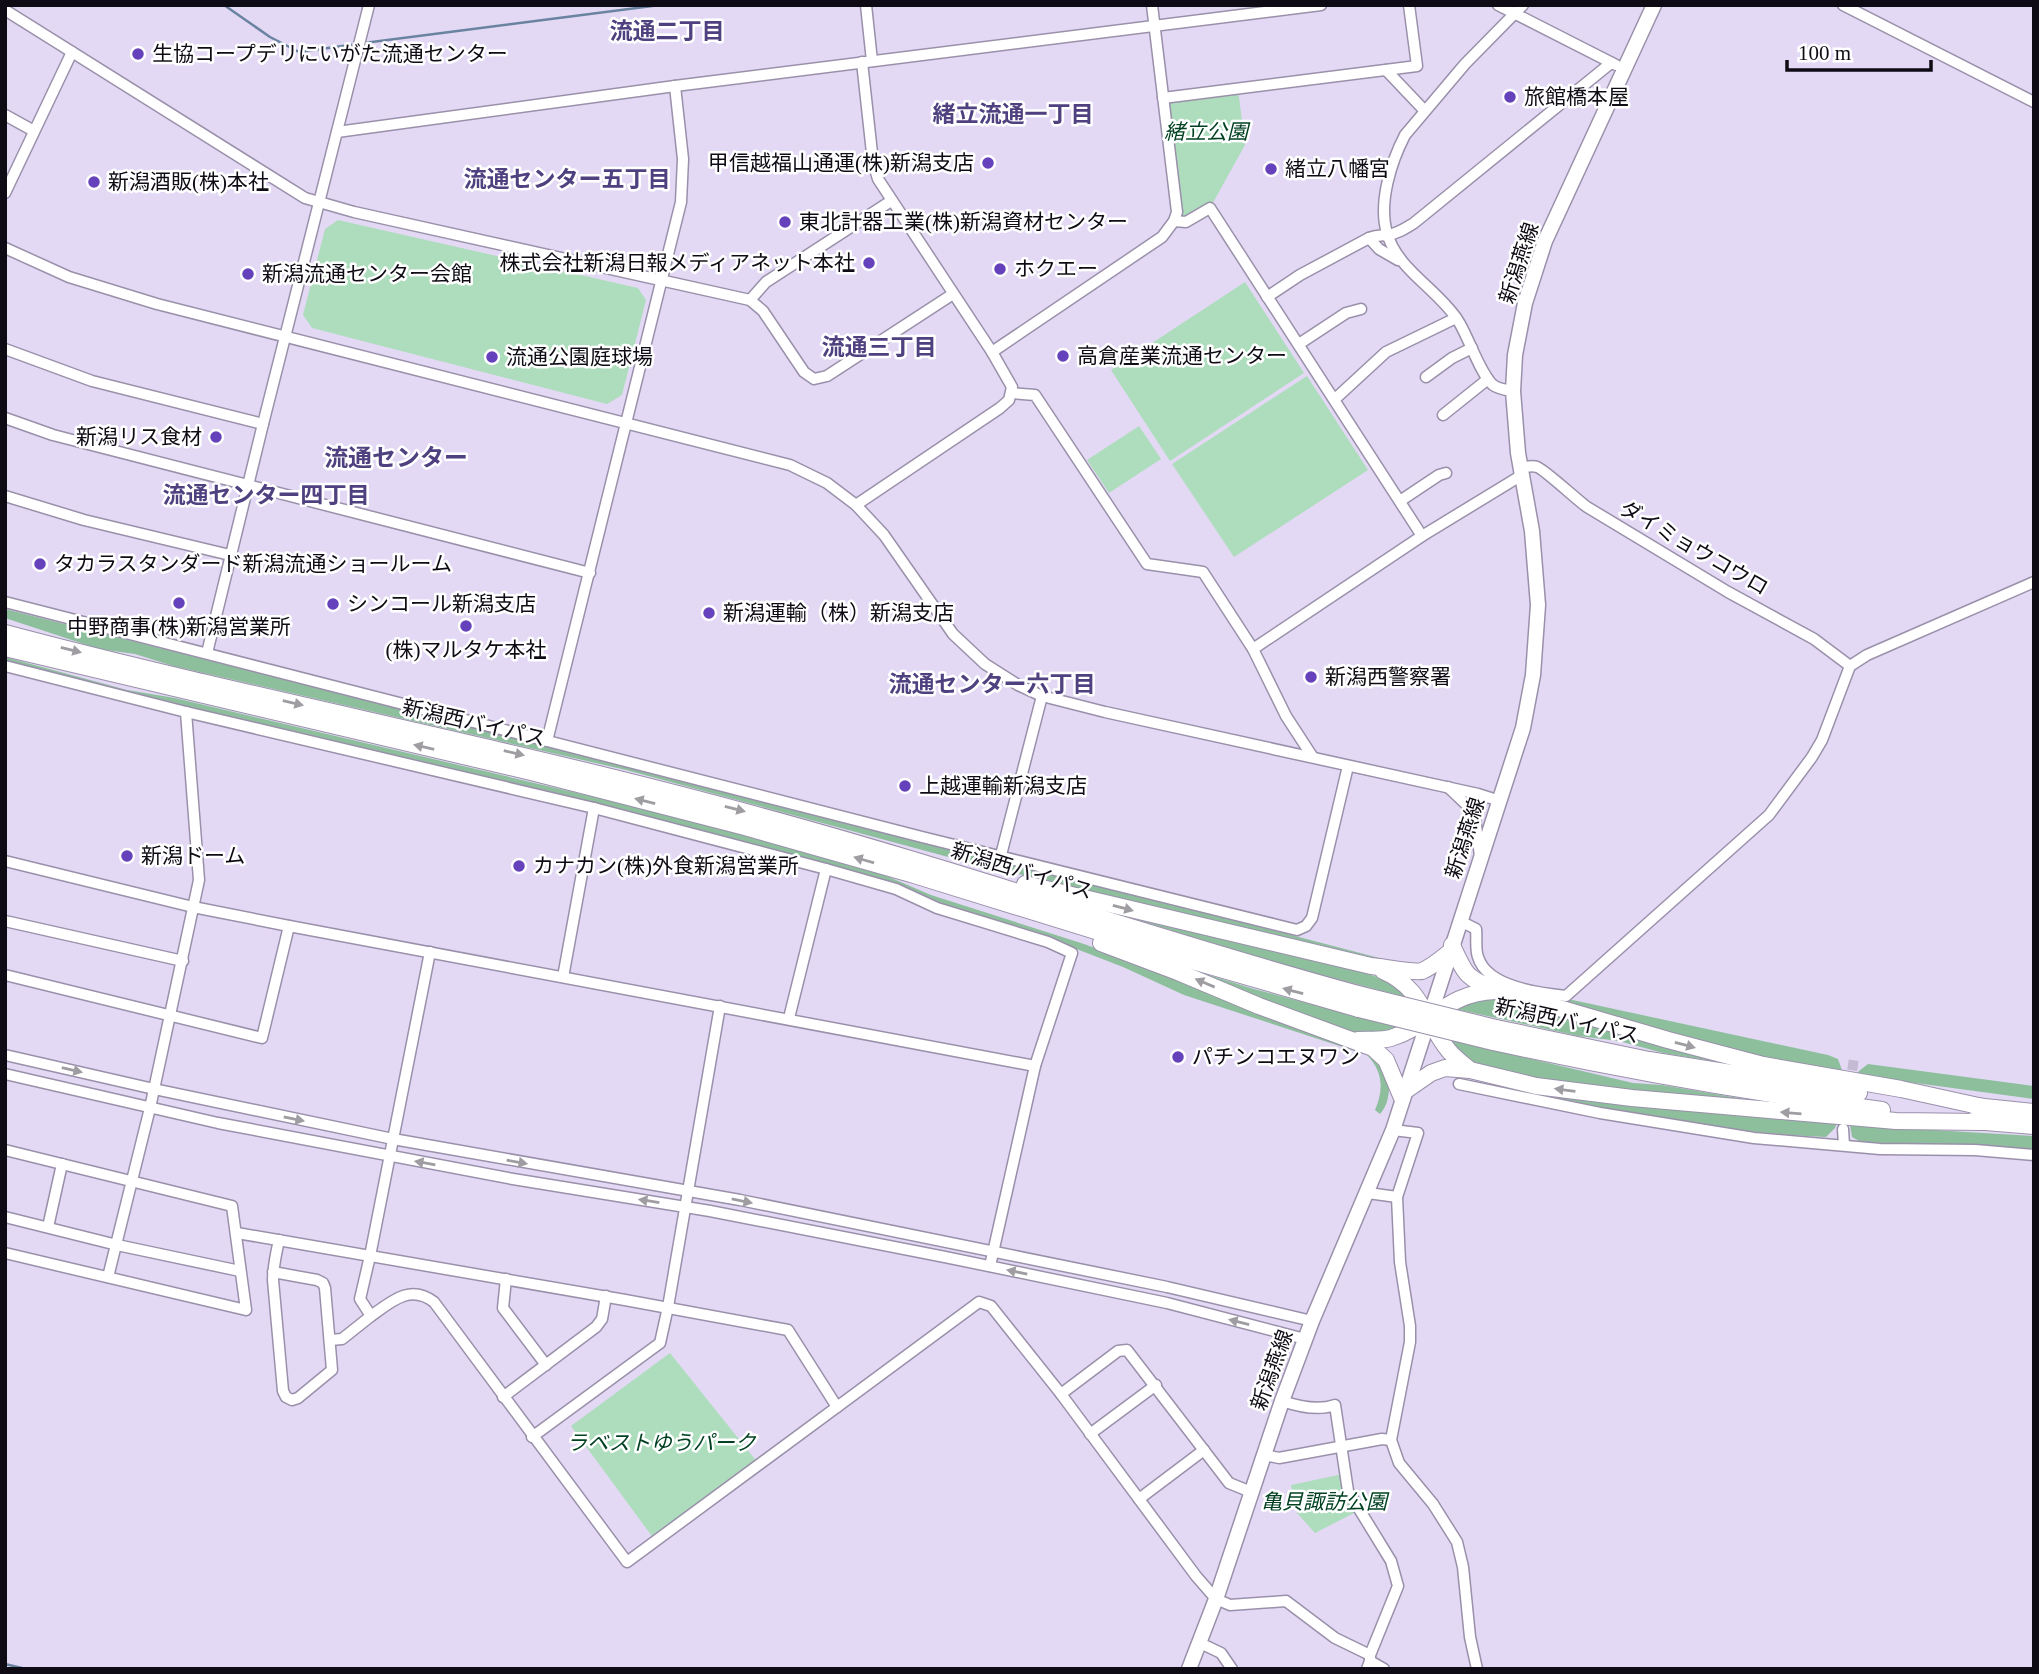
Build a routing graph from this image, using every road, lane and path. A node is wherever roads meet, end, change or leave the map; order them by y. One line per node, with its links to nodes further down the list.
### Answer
1 (369, 5): 22 (street)
2 (866, 5): 13 (street)
3 (1152, 5): 11 (street)
4 (1321, 5): 11 (street)
5 (1409, 5): 15 (street)
6 (1498, 5): 9 (street)
7 (1654, 5): 14 (main road, 新潟燕線)
8 (1843, 5): 18 (street)
9 (1519, 9): 14 (street); 19 (street)
10 (5, 10): 12 (street)
11 (1155, 28): 13 (street); 17 (street)
12 (72, 52): 21 (street); 25 (street)
13 (867, 62): 16 (street); 24 (street)
14 (1618, 66): 27 (street); 44 (main road, 新潟燕線)
15 (1386, 70): 17 (street); 19 (street)
16 (675, 86): 22 (street); 31 (street)
17 (1163, 98): 26 (street)
18 (2034, 102)
19 (1424, 110): 27 (street)
20 (5, 115): 21 (street)
21 (34, 131): 23 (street)
22 (337, 132): 25 (street)
23 (5, 193)
24 (891, 201): 32 (street); 34 (street)
25 (319, 204): 31 (street); 37 (street)
26 (1174, 221): 33 (street); 41 (street)
27 (1388, 235): 28 (street); 30 (street)
28 (1369, 238): 30 (street); 33 (street)
29 (5, 248): 37 (street)
30 (1403, 263): 36 (street)
31 (660, 281): 34 (street); 49 (street)
32 (953, 294): 34 (street); 41 (street)
33 (1267, 297): 38 (street)
34 (750, 300)
35 (1361, 309): 38 (street)
36 (1456, 318): 39 (street); 46 (street)
37 (286, 336): 49 (street); 50 (street)
38 (1299, 344): 46 (street)
39 (1472, 348): 42 (street); 43 (street)
40 (5, 349): 50 (street)
41 (992, 352): 45 (street)
42 (1426, 377)
43 (1488, 379): 44 (street); 47 (street)
44 (1513, 391): 51 (main road, 新潟燕線)
45 (1012, 393): 56 (street); 64 (street)
46 (1335, 399): 55 (street)
47 (1443, 415)
48 (5, 418): 53 (street)
49 (625, 422): 56 (street); 59 (street)
50 (262, 424): 53 (street)
51 (1521, 472): 57 (street); 67 (street, ダイミョウコウロ); 74 (main road, 新潟燕線)
52 (1446, 473): 55 (street)
53 (249, 485): 58 (street); 59 (street)
54 (5, 496): 58 (street)
55 (1400, 501): 57 (street)
56 (856, 505): 68 (street)
57 (1422, 536): 64 (street)
58 (230, 555): 65 (street)
59 (590, 573): 70 (street)
60 (2034, 582): 67 (street)
61 (5, 602): 65 (street)
62 (5, 632): 79 (highway, 新潟西バイパス, one-way to 79)
63 (5, 648): 79 (highway, 新潟西バイパス, one-way to 63)
64 (1252, 649): 71 (street)
65 (207, 653): 70 (street)
66 (5, 666): 69 (street)
67 (1850, 666): 83 (street)
68 (1042, 696): 71 (street); 76 (street)
69 (186, 712): 75 (street); 81 (street)
70 (547, 741): 76 (street)
71 (1312, 756): 72 (street)
72 (1348, 766): 73 (street); 76 (street)
73 (1448, 787): 74 (street); 77 (street)
74 (1500, 801): 77 (main road, 新潟燕線)
75 (594, 808): 80 (street); 90 (street)
76 (1001, 855)
77 (1480, 856): 83 (main road, 新潟燕線)
78 (5, 862): 81 (street)
79 (912, 867): 88 (highway, one-way to 88); 96 (highway, one-way to 79); 106 (highway, 新潟西バイパス, bridge)
80 (826, 869): 94 (street); 98 (street)
81 (193, 907): 84 (street); 87 (street)
82 (5, 921): 87 (street)
83 (1460, 921): 85 (main road, 新潟燕線)
84 (289, 926): 86 (street); 93 (street)
85 (1451, 948): 88 (highway); 91 (highway); 95 (main road, 新潟燕線)
86 (430, 952): 90 (street); 110 (street)
87 (183, 961): 93 (street)
88 (1371, 966): 95 (highway)
89 (5, 975): 93 (street)
90 (563, 977): 92 (street)
91 (1501, 991): 95 (highway); 106 (highway, one-way to 106)
92 (720, 1006): 94 (street); 117 (street)
93 (171, 1017): 102 (street)
94 (789, 1018): 98 (street)
95 (1430, 1018): 96 (highway); 99 (highway); 103 (main road, 新潟燕線)
96 (1355, 1040): 103 (highway)
97 (5, 1055): 102 (street, one-way to 102)
98 (1035, 1066): 126 (street)
99 (1470, 1070): 103 (highway); 106 (highway, one-way to 99)
100 (5, 1074): 104 (street)
101 (1459, 1084): 111 (street)
102 (154, 1089): 104 (street); 110 (street, one-way to 110)
103 (1404, 1095): 109 (main road, 新潟燕線)
104 (150, 1108): 114 (street); 116 (street)
105 (2034, 1112): 106 (highway, 新潟西バイパス)
106 (1983, 1114): 107 (highway, 新潟西バイパス)
107 (2034, 1126)
108 (1843, 1129): 111 (street)
109 (1393, 1130): 118 (main road, 新潟燕線); 119 (street)
110 (393, 1139): 114 (street); 117 (street, one-way to 117)
111 (1844, 1145): 113 (street)
112 (5, 1150): 115 (street)
113 (2034, 1155)
114 (390, 1157): 120 (street, one-way to 114); 128 (street)
115 (62, 1164): 116 (street); 122 (street)
116 (132, 1182): 123 (street); 125 (street)
117 (687, 1191): 120 (street); 126 (street, one-way to 126)
118 (1368, 1193): 119 (street); 137 (main road, 新潟燕線)
119 (1397, 1197): 148 (street)
120 (684, 1207): 129 (street); 135 (street)
121 (5, 1217): 122 (street)
122 (48, 1227): 125 (street)
123 (237, 1233): 124 (street); 130 (street)
124 (279, 1240): 128 (street); 131 (street)
125 (117, 1245): 130 (street); 132 (street)
126 (993, 1251): 129 (street); 137 (street)
127 (5, 1254): 132 (street)
128 (370, 1256): 133 (street); 136 (street)
129 (990, 1266): 138 (street, one-way to 129)
130 (240, 1271): 132 (street)
131 (273, 1272): 139 (street); 139 (street)
132 (108, 1277)
133 (506, 1279): 134 (street); 140 (street)
134 (606, 1296): 135 (street); 140 (street)
135 (668, 1307): 145 (street); 147 (street)
136 (371, 1316): 139 (street); 143 (street)
137 (1312, 1321): 138 (main road, 新潟燕線)
138 (1305, 1339): 144 (main road, 新潟燕線)
139 (330, 1340)
140 (546, 1365): 143 (street)
141 (1156, 1385): 142 (street); 146 (street); 150 (street)
142 (1061, 1394): 145 (street); 146 (street)
143 (503, 1397): 147 (street)
144 (1282, 1401): 149 (street); 151 (main road, 新潟燕線)
145 (837, 1407): 147 (street)
146 (1090, 1434): 153 (street)
147 (532, 1437)
148 (1391, 1440): 149 (street); 160 (street)
149 (1340, 1448): 151 (street); 156 (street)
150 (1204, 1450): 152 (street); 153 (street)
151 (1264, 1455): 152 (main road, 新潟燕線)
152 (1251, 1492): 154 (main road, 新潟燕線)
153 (1139, 1499): 154 (street)
154 (1216, 1599): 155 (main road, 新潟燕線); 156 (street)
155 (1200, 1643): 157 (main road, 新潟燕線); 158 (street)
156 (1369, 1661): 159 (street)
157 (1189, 1669)
158 (1232, 1669)
159 (1384, 1669)
160 (1477, 1669)

